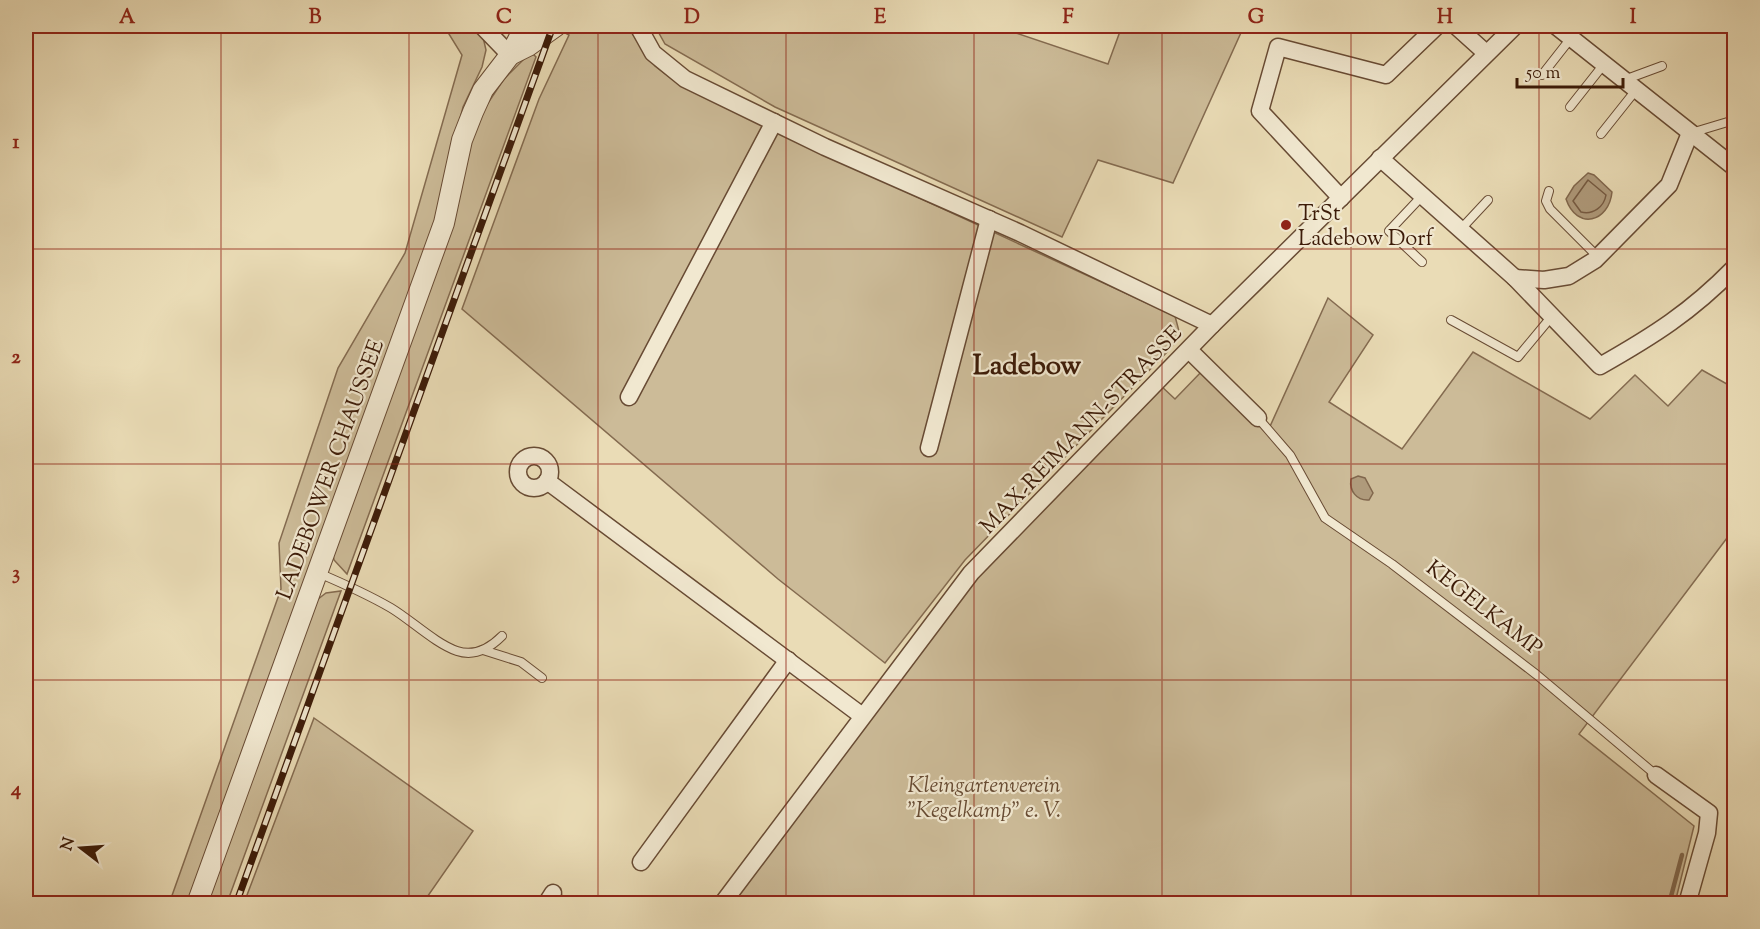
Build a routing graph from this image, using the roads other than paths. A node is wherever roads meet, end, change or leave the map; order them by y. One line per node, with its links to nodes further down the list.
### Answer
1 (482, 26): 11 (street)
2 (532, 26): 11 (street, LADEBOWER CHAUSSEE)
3 (556, 26): 11 (street, LADEBOWER CHAUSSEE)
4 (638, 26): 18 (street)
5 (1437, 26): 25 (street)
6 (1456, 26): 10 (street)
7 (1515, 26): 10 (street, MAX-REIMANN-STRASSE)
8 (1556, 26): 9 (street)
9 (1571, 38): 12 (street); 14 (lane)
10 (1486, 53): 21 (street, MAX-REIMANN-STRASSE)
11 (510, 56): 41 (street, LADEBOWER CHAUSSEE)
12 (1604, 64): 15 (street); 16 (lane)
13 (1662, 66): 15 (lane)
14 (1542, 75)
15 (1630, 85): 19 (street); 20 (lane)
16 (1570, 107)
17 (1731, 121): 19 (lane)
18 (774, 122): 27 (street); 37 (street)
19 (1690, 133): 22 (street); 29 (street)
20 (1601, 134)
21 (1380, 158): 24 (street); 25 (street, MAX-REIMANN-STRASSE)
22 (1734, 166)
23 (1549, 190): 29 (lane)
24 (1422, 196): 28 (street); 30 (lane)
25 (1341, 198): 35 (street, MAX-REIMANN-STRASSE)
26 (1488, 201): 28 (lane)
27 (989, 219): 35 (street); 39 (street)
28 (1460, 230): 32 (street)
29 (1599, 257): 32 (street)
30 (1422, 262)
31 (1734, 268): 33 (street)
32 (1515, 278): 33 (street)
33 (1552, 316): 34 (lane)
34 (1451, 320)
35 (1212, 325): 36 (street, MAX-REIMANN-STRASSE)
36 (1190, 351): 38 (street, KEGELKAMP); 46 (street, MAX-REIMANN-STRASSE)
37 (629, 397)
38 (1258, 418): 47 (lane, KEGELKAMP)
39 (929, 448)
40 (547, 481): 44 (street)
41 (316, 572): 43 (lane); 49 (street, LADEBOWER CHAUSSEE)
42 (502, 636): 43 (lane)
43 (483, 650): 45 (lane)
44 (788, 660): 46 (street); 48 (street)
45 (542, 678)
46 (861, 715): 50 (street, MAX-REIMANN-STRASSE)
47 (1656, 775): 51 (street, KEGELKAMP)
48 (641, 862)
49 (197, 903)
50 (722, 903)
51 (1687, 903)

